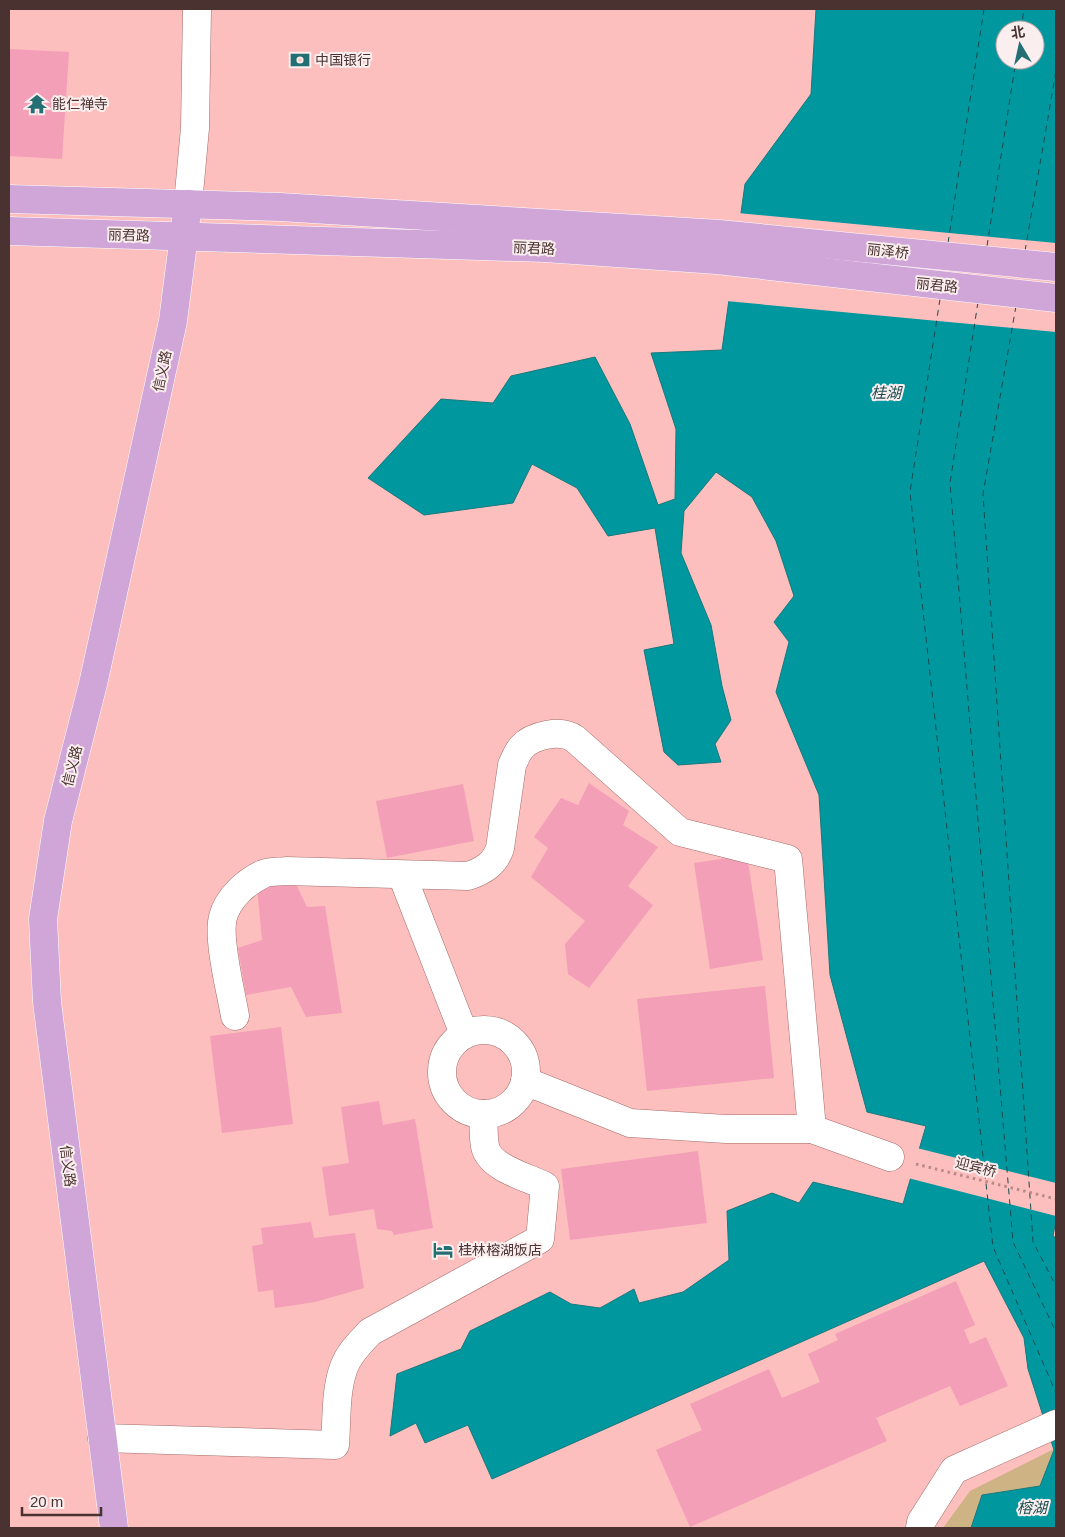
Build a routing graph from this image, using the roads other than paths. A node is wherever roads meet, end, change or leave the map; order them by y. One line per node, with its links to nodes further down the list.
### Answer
1 (197, 9): 3 (street, 信义路)
2 (9, 199): 3 (main road, 丽君路)
3 (188, 204): 5 (main road, 信义路); 6 (main road, 丽君路)
4 (9, 231): 5 (main road, 丽君路)
5 (184, 236): 6 (main road, 丽君路); 17 (main road, 信义路)
6 (718, 247): 7 (main road, 丽泽桥); 8 (main road, 丽君路)
7 (1056, 268)
8 (1056, 298)
9 (402, 874): 10 (street); 11 (street); 14 (street)
10 (235, 1016)
11 (464, 1034): 12 (street); 13 (street)
12 (525, 1082): 13 (street); 14 (street)
13 (483, 1114): 17 (street)
14 (812, 1129): 15 (street)
15 (890, 1158)
16 (1045, 1430): 19 (street)
17 (102, 1438): 18 (main road, 信义路)
18 (114, 1528)
19 (920, 1528)

